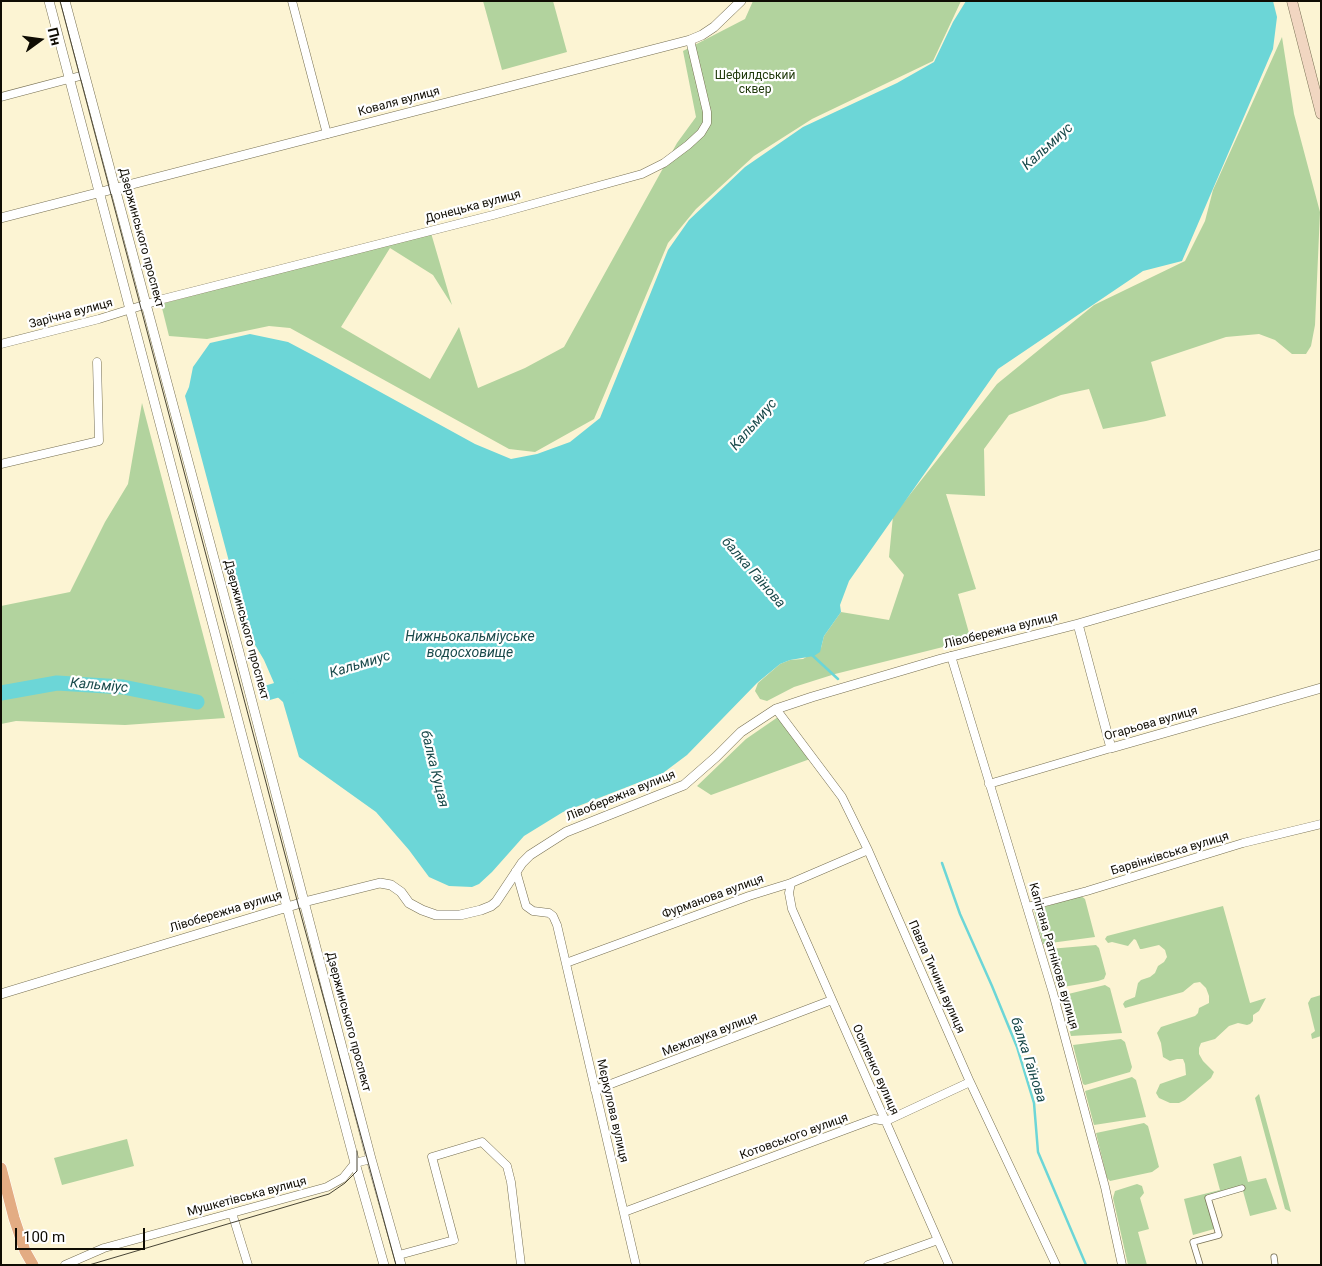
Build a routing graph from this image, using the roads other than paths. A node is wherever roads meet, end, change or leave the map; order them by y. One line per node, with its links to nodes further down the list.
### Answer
1 (49, 1): 8 (street)
2 (65, 1): 7 (street, Дзержинського проспект)
3 (292, 1): 11 (street)
4 (740, 1): 6 (street, Коваля вулиця)
5 (1292, 1): 10 (main road)
6 (690, 40): 11 (street, Коваля вулиця); 15 (street, Донецька вулиця)
7 (84, 75): 8 (street); 12 (street, Дзержинського проспект)
8 (69, 79): 9 (street); 13 (street)
9 (1, 97)
10 (1321, 114)
11 (327, 134): 12 (street, Коваля вулиця)
12 (115, 188): 13 (street); 15 (street, Дзержинського проспект)
13 (98, 193): 14 (street); 16 (street)
14 (1, 218)
15 (146, 304): 16 (street, Зарічна вулиця); 31 (street, Дзержинського проспект)
16 (130, 309): 17 (street, Зарічна вулиця); 32 (street)
17 (1, 344)
18 (97, 362): 19 (street)
19 (1, 464)
20 (1321, 554): 21 (street, Лівобережна вулиця)
21 (1078, 624): 22 (street, Лівобережна вулиця); 25 (street)
22 (952, 656): 24 (street, Лівобережна вулиця); 26 (street, Капітана Ратнікова вулиця)
23 (1321, 688): 25 (street, Огарьова вулиця)
24 (776, 709): 28 (street, Павла Тичини вулиця); 29 (street, Лівобережна вулиця)
25 (1111, 748): 26 (street, Огарьова вулиця)
26 (989, 784): 33 (street, Капітана Ратнікова вулиця)
27 (1321, 824): 33 (street, Барвінківська вулиця)
28 (868, 850): 30 (street, Фурманова вулиця); 37 (street, Павла Тичини вулиця)
29 (516, 871): 31 (street, Лівобережна вулиця); 34 (street, Мєркулова вулиця)
30 (790, 883): 34 (street, Фурманова вулиця); 36 (street, Осипенко вулиця)
31 (304, 902): 32 (street, Лівобережна вулиця); 40 (street, Дзержинського проспект)
32 (287, 907): 35 (street, Лівобережна вулиця); 41 (street)
33 (1027, 907): 59 (street, Капітана Ратнікова вулиця)
34 (566, 963): 38 (street, Мєркулова вулиця)
35 (1, 994)
36 (832, 1000): 38 (street, Межлаука вулиця); 39 (street, Осипенко вулиця)
37 (970, 1082): 39 (street, Котовського вулиця); 58 (street, Павла Тичини вулиця)
38 (595, 1090): 44 (street, Мєркулова вулиця)
39 (886, 1122): 44 (street, Котовського вулиця); 46 (street, Осипенко вулиця)
40 (371, 1159): 41 (street, Мушкетівська вулиця); 47 (street, Дзержинського проспект)
41 (355, 1164): 45 (street, Мушкетівська вулиця); 52 (street)
42 (1, 1168): 49 (main road)
43 (1242, 1188): 60 (street)
44 (624, 1212): 55 (street, Мєркулова вулиця)
45 (232, 1213): 50 (street, Мушкетівська вулиця); 51 (street)
46 (938, 1240): 56 (street); 57 (street, Осипенко вулиця)
47 (399, 1255): 53 (street, Дзержинського проспект); 54 (street)
48 (1274, 1257): 61 (street)
49 (33, 1265)
50 (65, 1265)
51 (248, 1265)
52 (384, 1265)
53 (402, 1265)
54 (521, 1265)
55 (636, 1265)
56 (868, 1265)
57 (949, 1265)
58 (1056, 1265)
59 (1122, 1265)
60 (1200, 1265)
61 (1275, 1265)

